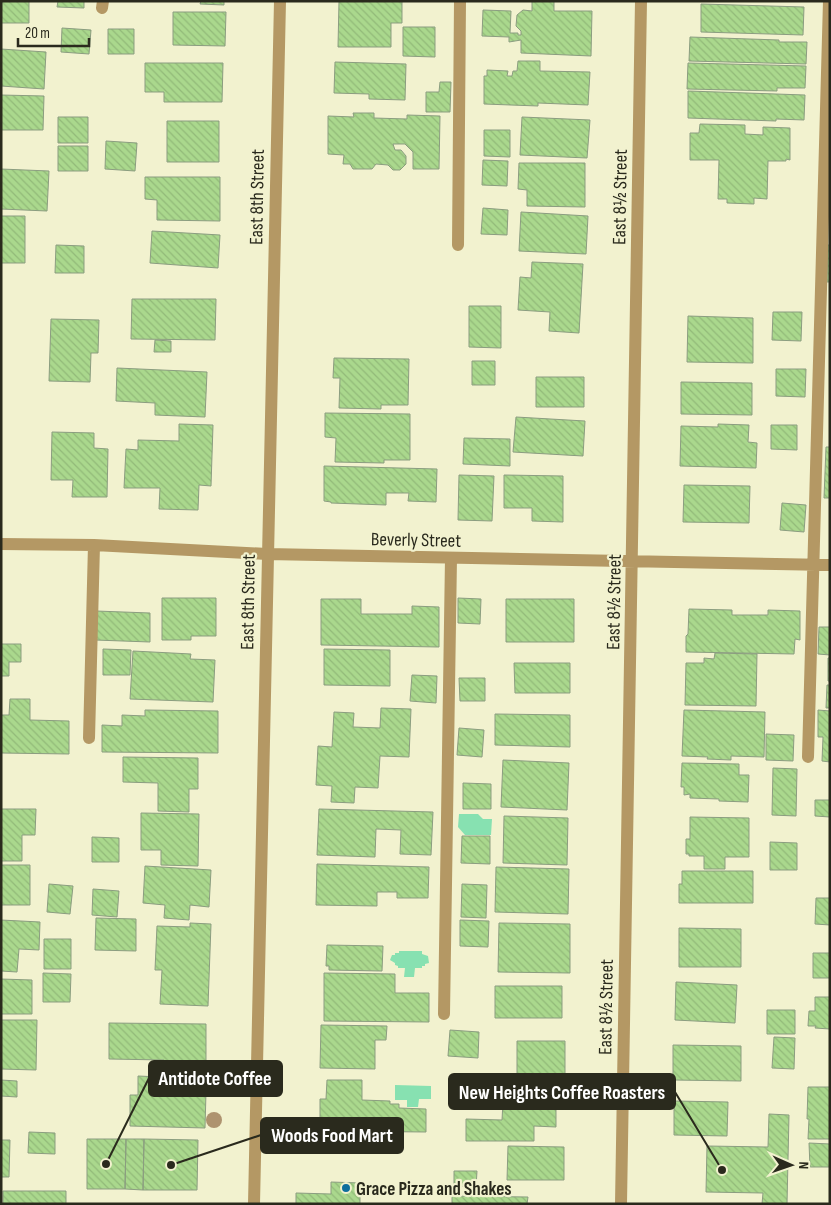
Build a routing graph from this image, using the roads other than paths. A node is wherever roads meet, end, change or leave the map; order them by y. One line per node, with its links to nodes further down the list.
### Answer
1 (280, 1): 8 (street, East 8th Street)
2 (460, 1): 5 (street)
3 (641, 1): 10 (street, East 8½ Street)
4 (829, 1): 11 (street)
5 (458, 245)
6 (1, 544): 7 (street, Beverly Street)
7 (94, 546): 8 (street, Beverly Street); 13 (street)
8 (267, 554): 9 (street, Beverly Street); 16 (street, East 8th Street)
9 (451, 558): 10 (street, Beverly Street); 15 (street)
10 (632, 562): 11 (street, Beverly Street); 17 (street, East 8½ Street)
11 (814, 564): 12 (street, Beverly Street); 14 (street)
12 (830, 564)
13 (89, 738)
14 (808, 757)
15 (444, 1014)
16 (254, 1204)
17 (620, 1204)

